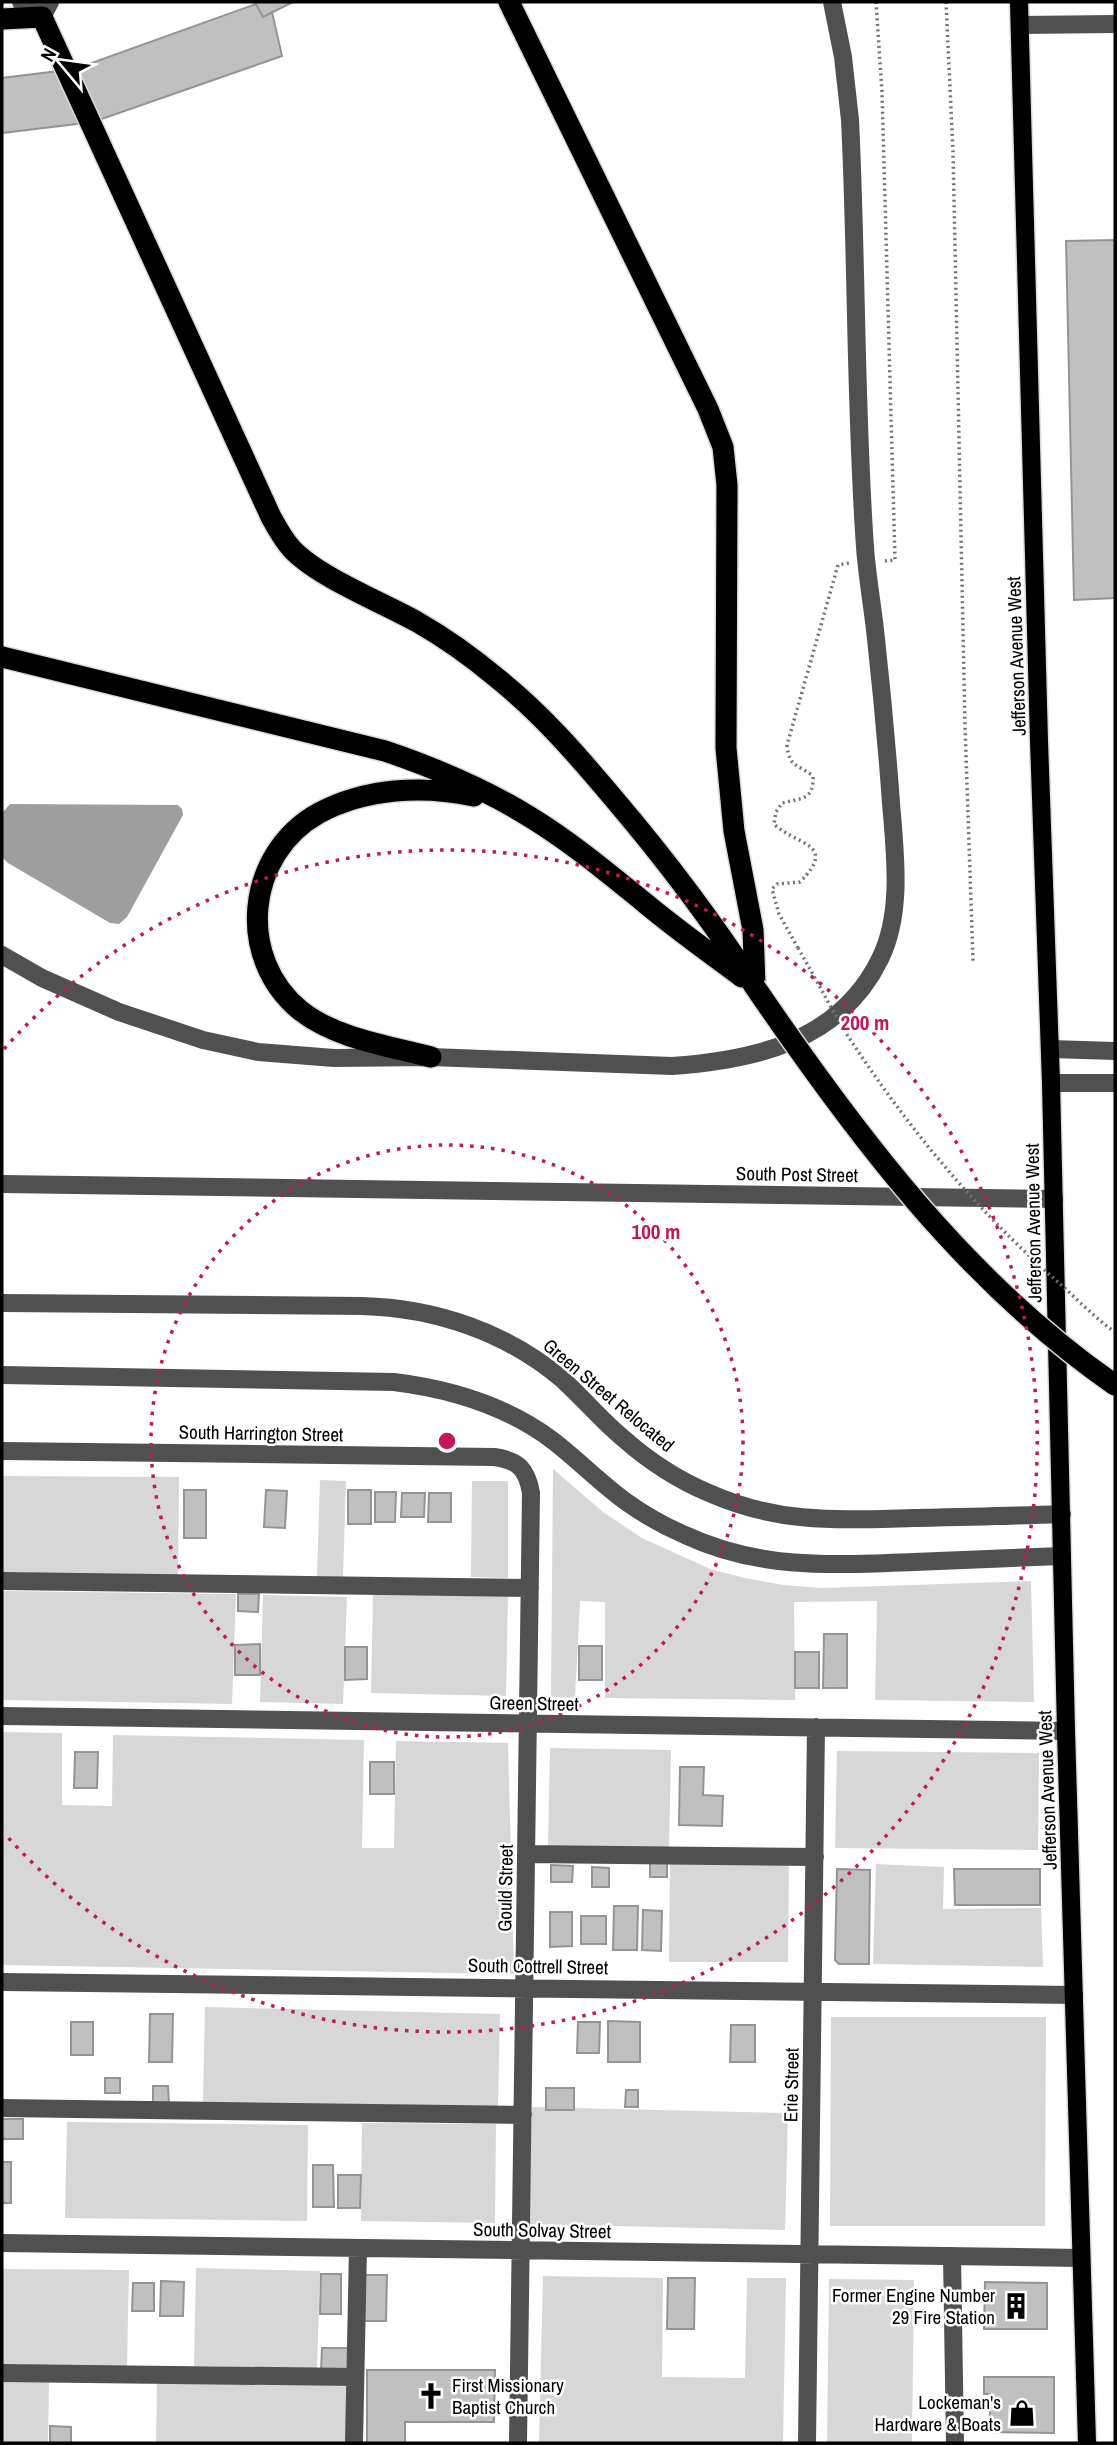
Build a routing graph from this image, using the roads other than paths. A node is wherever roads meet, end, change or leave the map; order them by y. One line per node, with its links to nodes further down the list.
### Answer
1 (21, 2): 5 (street)
2 (509, 2): 12 (highway)
3 (832, 2): 15 (street)
4 (1019, 2): 8 (main road, Jefferson Avenue West)
5 (46, 9): 6 (highway); 12 (highway)
6 (2, 19)
7 (1115, 24): 8 (street)
8 (1020, 25): 13 (main road, Jefferson Avenue West)
9 (2, 657): 10 (highway)
10 (514, 807): 12 (highway); 15 (highway)
11 (2, 955): 15 (street)
12 (755, 987): 22 (highway, bridge)
13 (1050, 1049): 14 (street); 16 (main road, Jefferson Avenue West)
14 (1115, 1051)
15 (432, 1057)
16 (1051, 1083): 17 (street); 19 (main road, Jefferson Avenue West)
17 (1115, 1083)
18 (2, 1184): 19 (street, South Post Street)
19 (1054, 1199): 25 (main road, Jefferson Avenue West)
20 (2, 1303): 25 (street, Green Street Relocated)
21 (2, 1375): 26 (street)
22 (1115, 1385)
23 (2, 1451): 24 (street, South Harrington Street)
24 (519, 1463): 28 (street, Gould Street)
25 (1062, 1514): 26 (main road, Jefferson Avenue West)
26 (1062, 1556): 32 (main road, Jefferson Avenue West)
27 (2, 1581): 28 (street)
28 (530, 1588): 30 (street, Gould Street)
29 (2, 1716): 30 (street, Green Street)
30 (528, 1724): 31 (street, Green Street); 33 (street, Gould Street)
31 (816, 1727): 32 (street, Green Street); 34 (street, Erie Street)
32 (1066, 1731): 38 (main road, Jefferson Avenue West)
33 (526, 1854): 34 (street); 36 (street, Gould Street)
34 (815, 1857): 37 (street, Erie Street)
35 (2, 1982): 36 (street, South Cottrell Street)
36 (524, 1987): 37 (street, South Cottrell Street); 40 (street, Gould Street)
37 (813, 1992): 38 (street, South Cottrell Street); 44 (street, Erie Street)
38 (1074, 1995): 46 (main road, Jefferson Avenue West)
39 (2, 2108): 40 (street)
40 (523, 2115): 43 (street, Gould Street)
41 (2, 2243): 42 (street, South Solvay Street)
42 (358, 2248): 43 (street, South Solvay Street); 48 (street)
43 (521, 2251): 44 (street, South Solvay Street); 50 (street, Gould Street)
44 (810, 2254): 45 (street, South Solvay Street); 51 (street, Erie Street)
45 (952, 2256): 46 (street, South Solvay Street); 52 (street)
46 (1081, 2258): 53 (main road, Jefferson Avenue West)
47 (2, 2373): 48 (street)
48 (355, 2377): 49 (street)
49 (354, 2443)
50 (519, 2443)
51 (807, 2443)
52 (955, 2443)
53 (1087, 2443)

